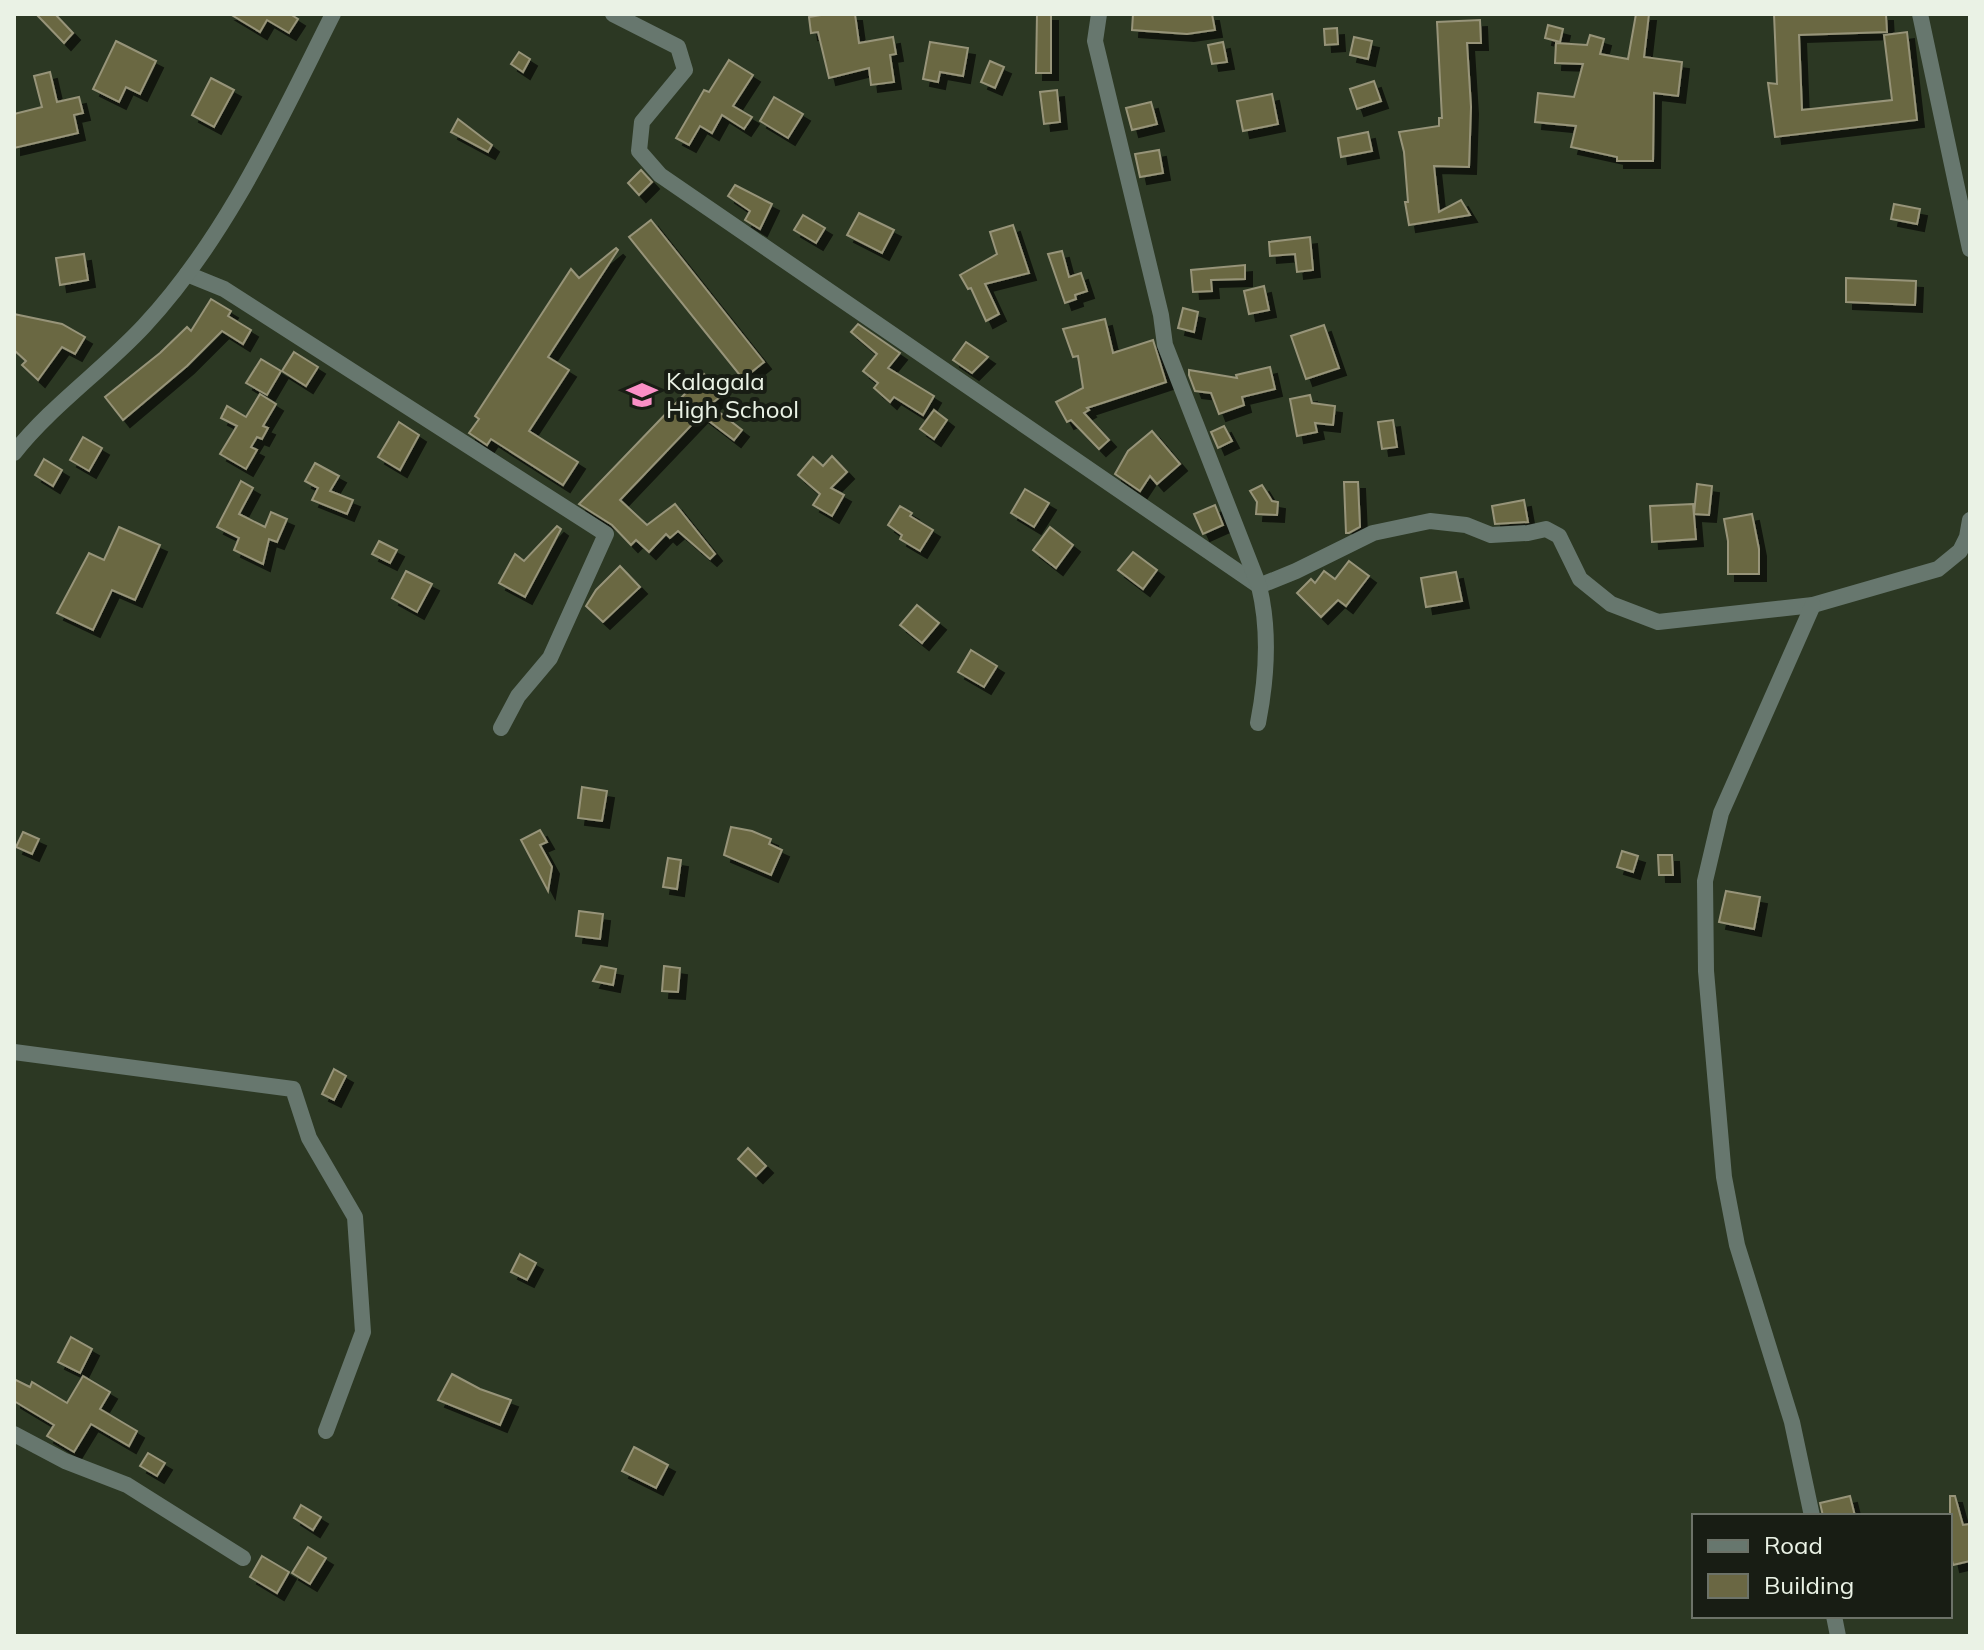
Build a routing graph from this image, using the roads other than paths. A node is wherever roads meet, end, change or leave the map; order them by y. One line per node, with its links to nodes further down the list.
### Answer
1 (333, 14): 6 (street)
2 (613, 14): 9 (street)
3 (1099, 14): 9 (street)
4 (1920, 14): 5 (street)
5 (1970, 249)
6 (187, 274): 7 (street); 12 (street)
7 (14, 453)
8 (1970, 520): 10 (street)
9 (1259, 586): 10 (street); 11 (street)
10 (1813, 605): 16 (street)
11 (1258, 723)
12 (501, 728)
13 (14, 1052): 14 (street)
14 (326, 1431)
15 (14, 1434): 17 (street)
16 (1812, 1514)
17 (243, 1558)

